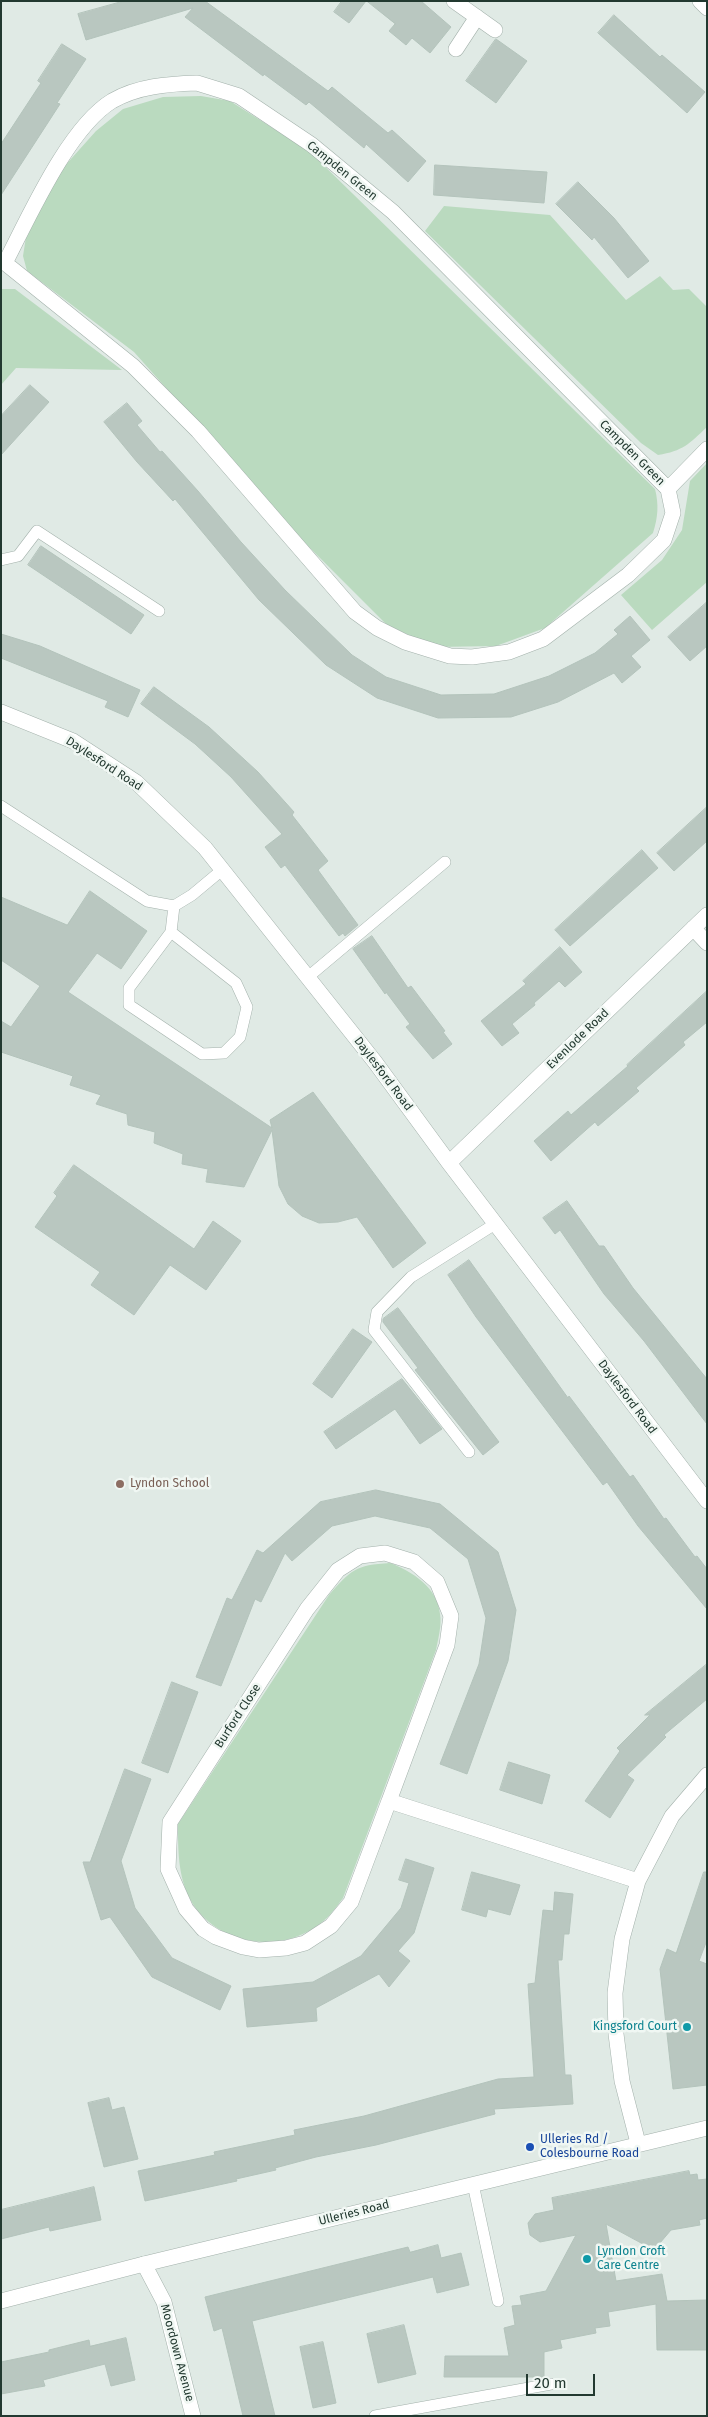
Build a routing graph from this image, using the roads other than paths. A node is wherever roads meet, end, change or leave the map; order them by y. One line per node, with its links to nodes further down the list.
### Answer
1 (454, 1): 4 (street)
2 (700, 1): 3 (street)
3 (707, 8)
4 (477, 18): 5 (street); 6 (street)
5 (495, 30)
6 (456, 49)
7 (3, 265): 9 (street, Campden Green); 9 (street, Campden Green)
8 (707, 449): 9 (street, Campden Green)
9 (668, 489)
10 (1, 560): 11 (lane)
11 (158, 611)
12 (1, 712): 15 (street, Daylesford Road)
13 (1, 806): 16 (lane)
14 (444, 862): 21 (lane)
15 (222, 870): 16 (lane); 21 (street, Daylesford Road)
16 (174, 906): 19 (lane)
17 (707, 915): 18 (street, Evenlode Road)
18 (692, 928): 20 (street); 22 (street, Evenlode Road)
19 (171, 932): 19 (lane)
20 (707, 943)
21 (308, 977): 22 (street, Daylesford Road)
22 (449, 1164): 23 (street, Daylesford Road)
23 (495, 1224): 24 (lane); 25 (street, Daylesford Road)
24 (469, 1452)
25 (707, 1501)
26 (707, 1775): 28 (street)
27 (389, 1801): 27 (street, Burford Close); 28 (street)
28 (638, 1881): 30 (street)
29 (707, 2128): 30 (street, Ulleries Road)
30 (638, 2143): 31 (street, Ulleries Road)
31 (473, 2184): 32 (street, Ulleries Road); 34 (lane)
32 (144, 2264): 33 (street, Ulleries Road); 36 (street, Moordown Avenue)
33 (1, 2301)
34 (498, 2301)
35 (551, 2384): 37 (lane)
36 (193, 2416)
37 (375, 2416)

